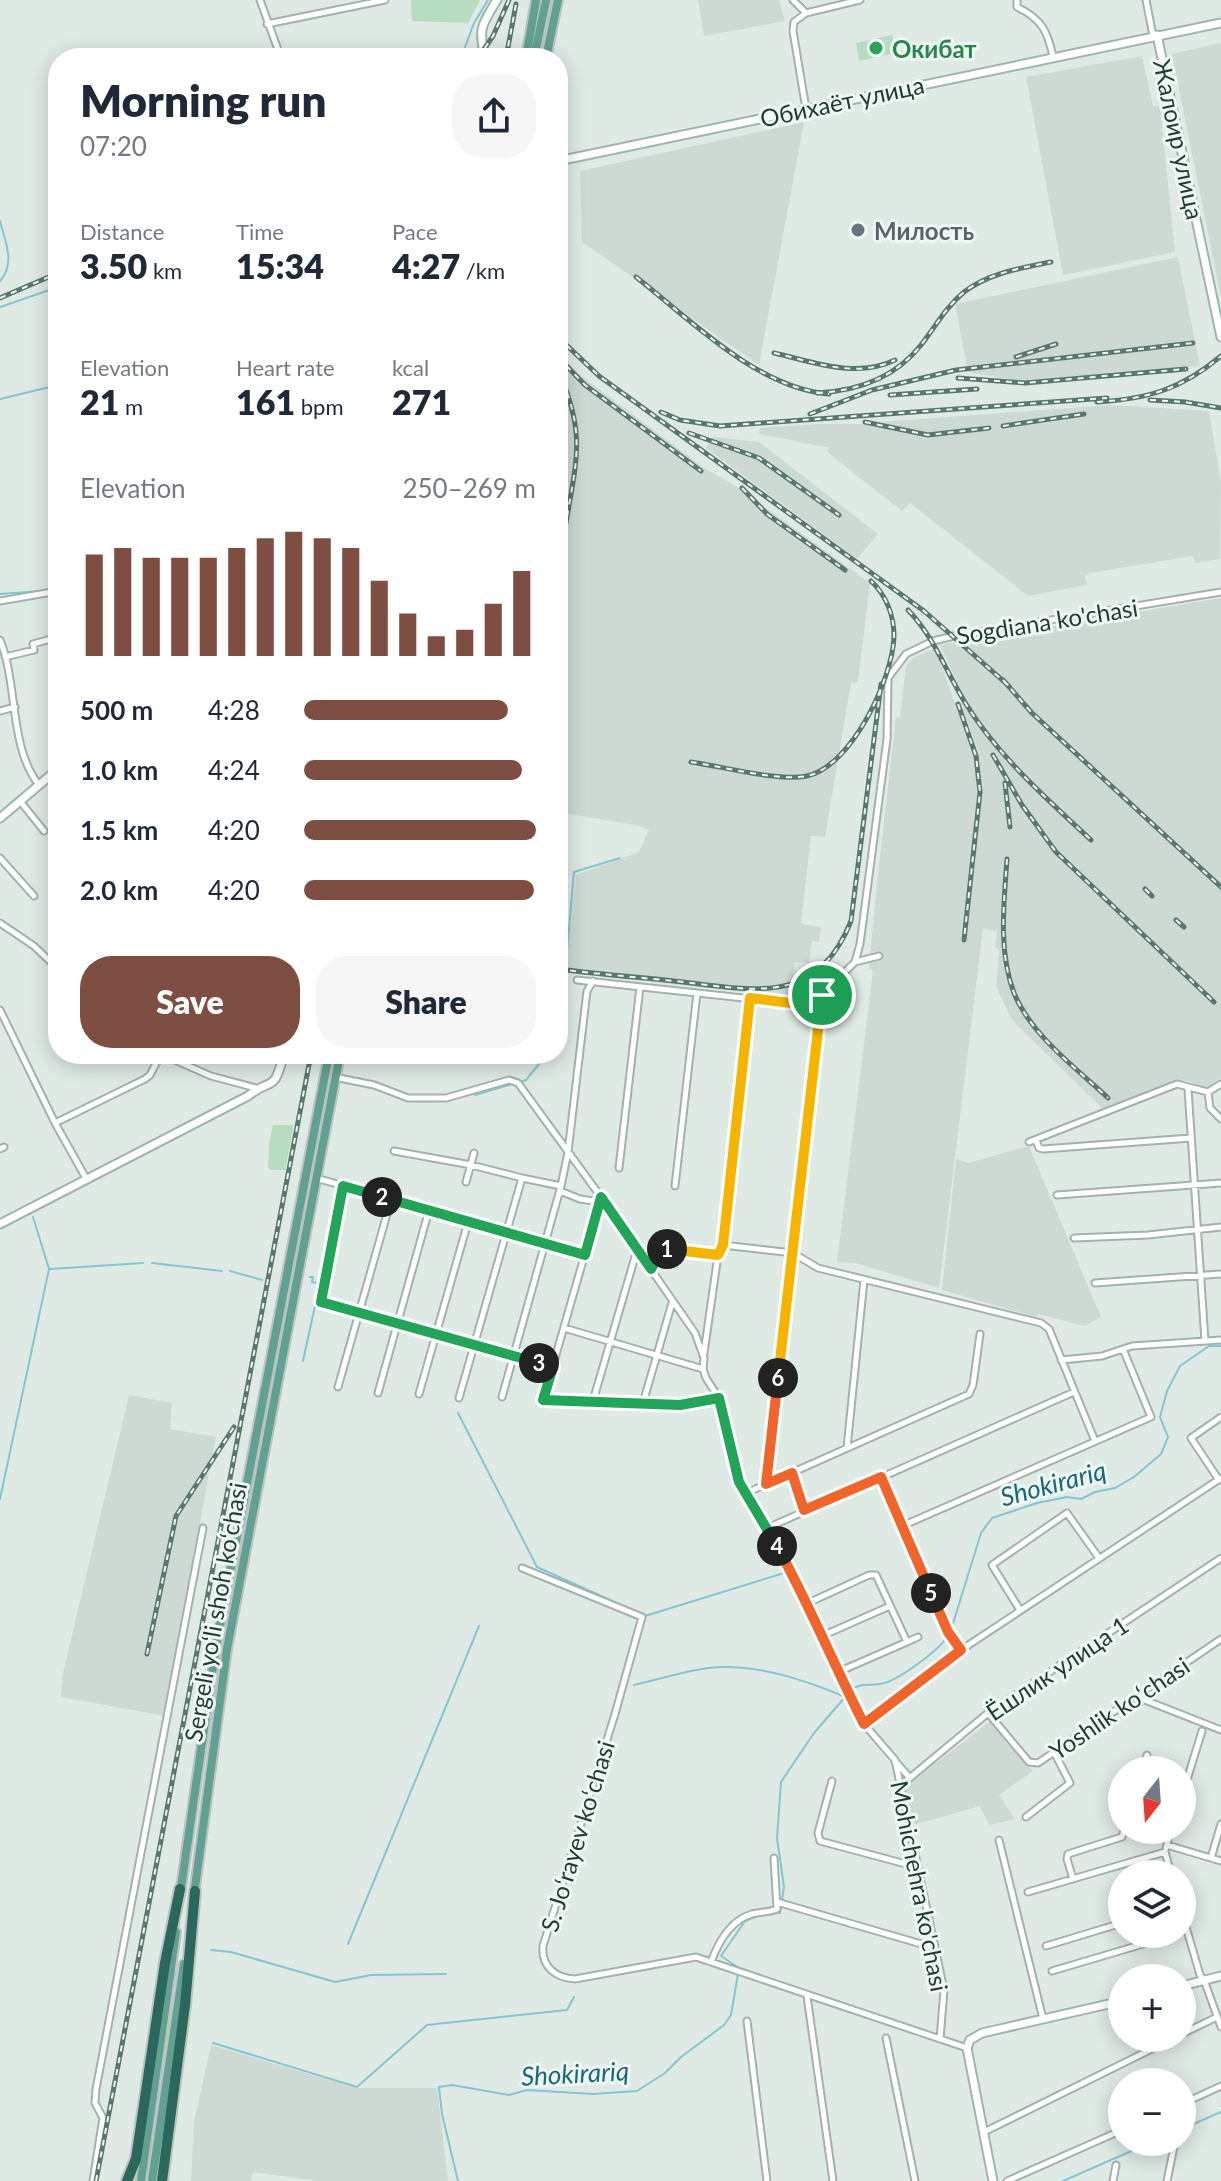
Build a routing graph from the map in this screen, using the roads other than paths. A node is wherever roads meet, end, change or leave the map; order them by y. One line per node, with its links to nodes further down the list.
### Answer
1 (260, 0): 13 (street)
2 (385, 0): 13 (street)
3 (497, 0): 16 (street)
4 (536, 0): 17 (main road)
5 (546, 0): 18 (main road)
6 (558, 0): 19 (main road)
7 (793, 0): 11 (street)
8 (860, 0): 11 (street)
9 (1017, 0): 20 (street)
10 (1146, 0): 14 (street, Жалоир улица)
11 (806, 13): 21 (street)
12 (1221, 23): 14 (street, Обихаёт улица)
13 (267, 24): 15 (street)
14 (1155, 36): 20 (street, Обихаёт улица); 23 (street, Жалоир улица)
15 (277, 48)
16 (483, 48)
17 (528, 48)
18 (536, 48)
19 (548, 48)
20 (1053, 57): 21 (street, Обихаёт улица)
21 (806, 109): 22 (street, Обихаёт улица)
22 (568, 159)
23 (1221, 337)
24 (1221, 592): 42 (street, Sogdiana ko'chasi)
25 (48, 593): 26 (street)
26 (0, 601)
27 (0, 640): 29 (street)
28 (48, 640): 29 (street)
29 (5, 657): 30 (street)
30 (15, 707): 31 (street); 33 (street)
31 (0, 711)
32 (48, 777): 33 (street)
33 (39, 785): 34 (street)
34 (20, 801): 35 (street); 36 (street)
35 (0, 818)
36 (44, 831)
37 (0, 858): 38 (street)
38 (34, 896)
39 (0, 923): 41 (street)
40 (879, 956): 42 (street)
41 (48, 959)
42 (855, 962): 47 (street)
43 (577, 980): 44 (street)
44 (593, 981): 45 (street); 64 (street)
45 (640, 987): 46 (street); 67 (street)
46 (697, 993): 48 (street); 75 (street)
47 (822, 995): 48 (street); 90 (street)
48 (750, 998): 88 (street)
49 (0, 1010): 61 (street)
50 (155, 1064): 61 (street)
51 (184, 1064): 57 (street)
52 (281, 1064): 57 (street)
53 (327, 1064): 171 (main road, Sergeli yo‘li shoh ko‘chasi)
54 (337, 1064): 55 (main road, Sergeli yo‘li shoh ko‘chasi)
55 (334, 1077): 64 (street); 68 (main road, Sergeli yo‘li shoh ko‘chasi)
56 (1221, 1084): 59 (street)
57 (256, 1088): 70 (street)
58 (1188, 1089): 59 (street); 62 (street); 62 (street)
59 (1208, 1092): 60 (street)
60 (1221, 1119)
61 (55, 1123): 70 (street)
62 (1191, 1138): 73 (street)
63 (394, 1151): 66 (street)
64 (568, 1152): 76 (street); 79 (street)
65 (474, 1153): 66 (street)
66 (471, 1165): 69 (street); 71 (street)
67 (619, 1168)
68 (314, 1178): 74 (street); 172 (main road, Sergeli yo‘li shoh ko‘chasi)
69 (522, 1178): 76 (street); 85 (street)
70 (87, 1180): 82 (street)
71 (466, 1182)
72 (1221, 1183): 73 (street)
73 (1194, 1185): 77 (street); 84 (street)
74 (343, 1186): 78 (street); 99 (street)
75 (675, 1186)
76 (561, 1189): 79 (street); 87 (street)
77 (1057, 1195)
78 (391, 1200): 80 (street); 99 (street)
79 (600, 1200): 89 (street); 91 (street)
80 (429, 1210): 81 (street); 100 (street)
81 (468, 1222): 85 (street); 102 (street)
82 (0, 1224)
83 (1221, 1227): 84 (street)
84 (1197, 1229): 86 (street); 95 (street)
85 (506, 1232): 87 (street); 107 (street)
86 (1074, 1238)
87 (545, 1243): 91 (street); 110 (street)
88 (723, 1245): 90 (street); 92 (street)
89 (637, 1249): 93 (street); 106 (street)
90 (793, 1253): 96 (street); 130 (street)
91 (585, 1255): 101 (street)
92 (718, 1255): 93 (street); 111 (street)
93 (651, 1269): 98 (street)
94 (1221, 1274): 95 (street)
95 (1201, 1276): 97 (street); 105 (street)
96 (864, 1280): 112 (street); 126 (street)
97 (1095, 1283)
98 (672, 1302): 109 (street); 111 (street)
99 (359, 1313): 100 (street); 115 (street)
100 (397, 1323): 102 (street); 117 (street)
101 (564, 1328): 106 (street); 113 (street)
102 (436, 1334): 107 (street); 118 (street)
103 (980, 1334): 126 (street)
104 (1221, 1340): 105 (street)
105 (1205, 1341): 108 (street)
106 (610, 1342): 109 (street); 122 (street)
107 (474, 1345): 110 (street); 120 (street)
108 (1123, 1349): 112 (street); 125 (street)
109 (657, 1355): 114 (street); 123 (street)
110 (514, 1356): 113 (street); 119 (street)
111 (704, 1358): 114 (street)
112 (1061, 1360): 116 (street)
113 (553, 1367): 122 (street)
114 (703, 1369): 121 (street, Mohichehra ko'chasi)
115 (338, 1387)
116 (1074, 1392): 125 (street); 128 (street)
117 (378, 1393)
118 (419, 1394)
119 (502, 1397)
120 (459, 1398)
121 (719, 1398): 123 (street); 131 (street, Mohichehra ko'chasi)
122 (593, 1401): 123 (street)
123 (643, 1403)
124 (1221, 1417): 129 (street)
125 (1095, 1441): 133 (street)
126 (847, 1449): 127 (street)
127 (792, 1473): 130 (street); 132 (street)
128 (881, 1477): 132 (street); 133 (street)
129 (1220, 1479): 136 (street)
130 (766, 1484): 131 (street)
131 (744, 1494): 135 (street, Mohichehra ko'chasi)
132 (804, 1510): 135 (street)
133 (902, 1526): 146 (street)
134 (203, 1528): 202 (street)
135 (767, 1528): 139 (street, Mohichehra ko'chasi)
136 (1099, 1558): 141 (street); 141 (street)
137 (1221, 1558): 149 (street, Ёшлик улица 1)
138 (522, 1568): 180 (street, S. Joʻrayev koʻchasi)
139 (808, 1603): 140 (street); 142 (street, Mohichehra ko'chasi)
140 (890, 1606): 142 (street); 145 (street)
141 (1020, 1610): 146 (street)
142 (822, 1636): 147 (street, Mohichehra ko'chasi)
143 (918, 1637): 145 (street)
144 (1221, 1639): 148 (street, Yoshlik koʻchasi)
145 (907, 1642): 147 (street)
146 (961, 1650): 150 (street)
147 (838, 1672): 150 (street, Mohichehra ko'chasi)
148 (1136, 1697): 151 (street); 153 (street, Yoshlik koʻchasi)
149 (988, 1713): 153 (street, Yoshlik koʻchasi); 156 (street, Ёшлик улица 1)
150 (864, 1724): 155 (street, Mohichehra ko'chasi)
151 (1221, 1730)
152 (1202, 1731): 154 (street)
153 (1054, 1752): 159 (street)
154 (1194, 1756)
155 (895, 1760): 156 (street); 158 (street, Mohichehra ko'chasi)
156 (910, 1778): 158 (street, Ёшлик улица 1)
157 (832, 1781): 169 (street)
158 (900, 1787): 169 (street, Mohichehra ko'chasi)
159 (1026, 1817)
160 (1221, 1824): 166 (street)
161 (999, 1840): 188 (street)
162 (1108, 1841): 170 (street)
163 (1168, 1844): 164 (street)
164 (1166, 1849): 166 (street); 167 (street); 170 (street)
165 (774, 1858): 174 (street)
166 (1211, 1858): 168 (street)
167 (1168, 1860)
168 (1221, 1861)
169 (917, 1867): 179 (street, Mohichehra ko'chasi)
170 (1073, 1879): 173 (street)
171 (180, 1889): 203 (highway); 204 (main road, Sergeli yo‘li shoh ko‘chasi)
172 (195, 1891): 205 (main road, Sergeli yo‘li shoh ko‘chasi); 206 (highway)
173 (1028, 1892)
174 (777, 1902): 179 (street); 180 (street)
175 (1108, 1927): 176 (street)
176 (1046, 1946)
177 (1131, 1948): 181 (street)
178 (1188, 1948): 183 (street)
179 (936, 1949): 193 (street, Mohichehra ko'chasi)
180 (711, 1962): 185 (street, S. Joʻrayev koʻchasi)
181 (1052, 1971)
182 (1221, 1976): 183 (street)
183 (1204, 1980): 184 (street); 187 (street)
184 (1196, 1982)
185 (807, 1996): 193 (street, S. Joʻrayev koʻchasi); 208 (street)
186 (1108, 2004): 188 (street)
187 (1217, 2017): 190 (street); 191 (street)
188 (1043, 2019): 194 (street)
189 (747, 2021): 207 (street)
190 (1196, 2027)
191 (1221, 2027)
192 (886, 2038): 209 (street)
193 (940, 2039): 194 (street, S. Joʻrayev koʻchasi)
194 (967, 2048): 198 (street)
195 (1146, 2052): 198 (street)
196 (1221, 2086): 197 (street)
197 (1196, 2098)
198 (984, 2132): 210 (street)
199 (1108, 2136): 211 (street)
200 (1172, 2156): 213 (street)
201 (1116, 2165): 212 (street)
202 (93, 2181)
203 (127, 2181)
204 (141, 2181)
205 (152, 2181)
206 (162, 2181)
207 (767, 2181)
208 (833, 2181)
209 (915, 2181)
210 (993, 2181)
211 (1007, 2181)
212 (1113, 2181)
213 (1167, 2181)

